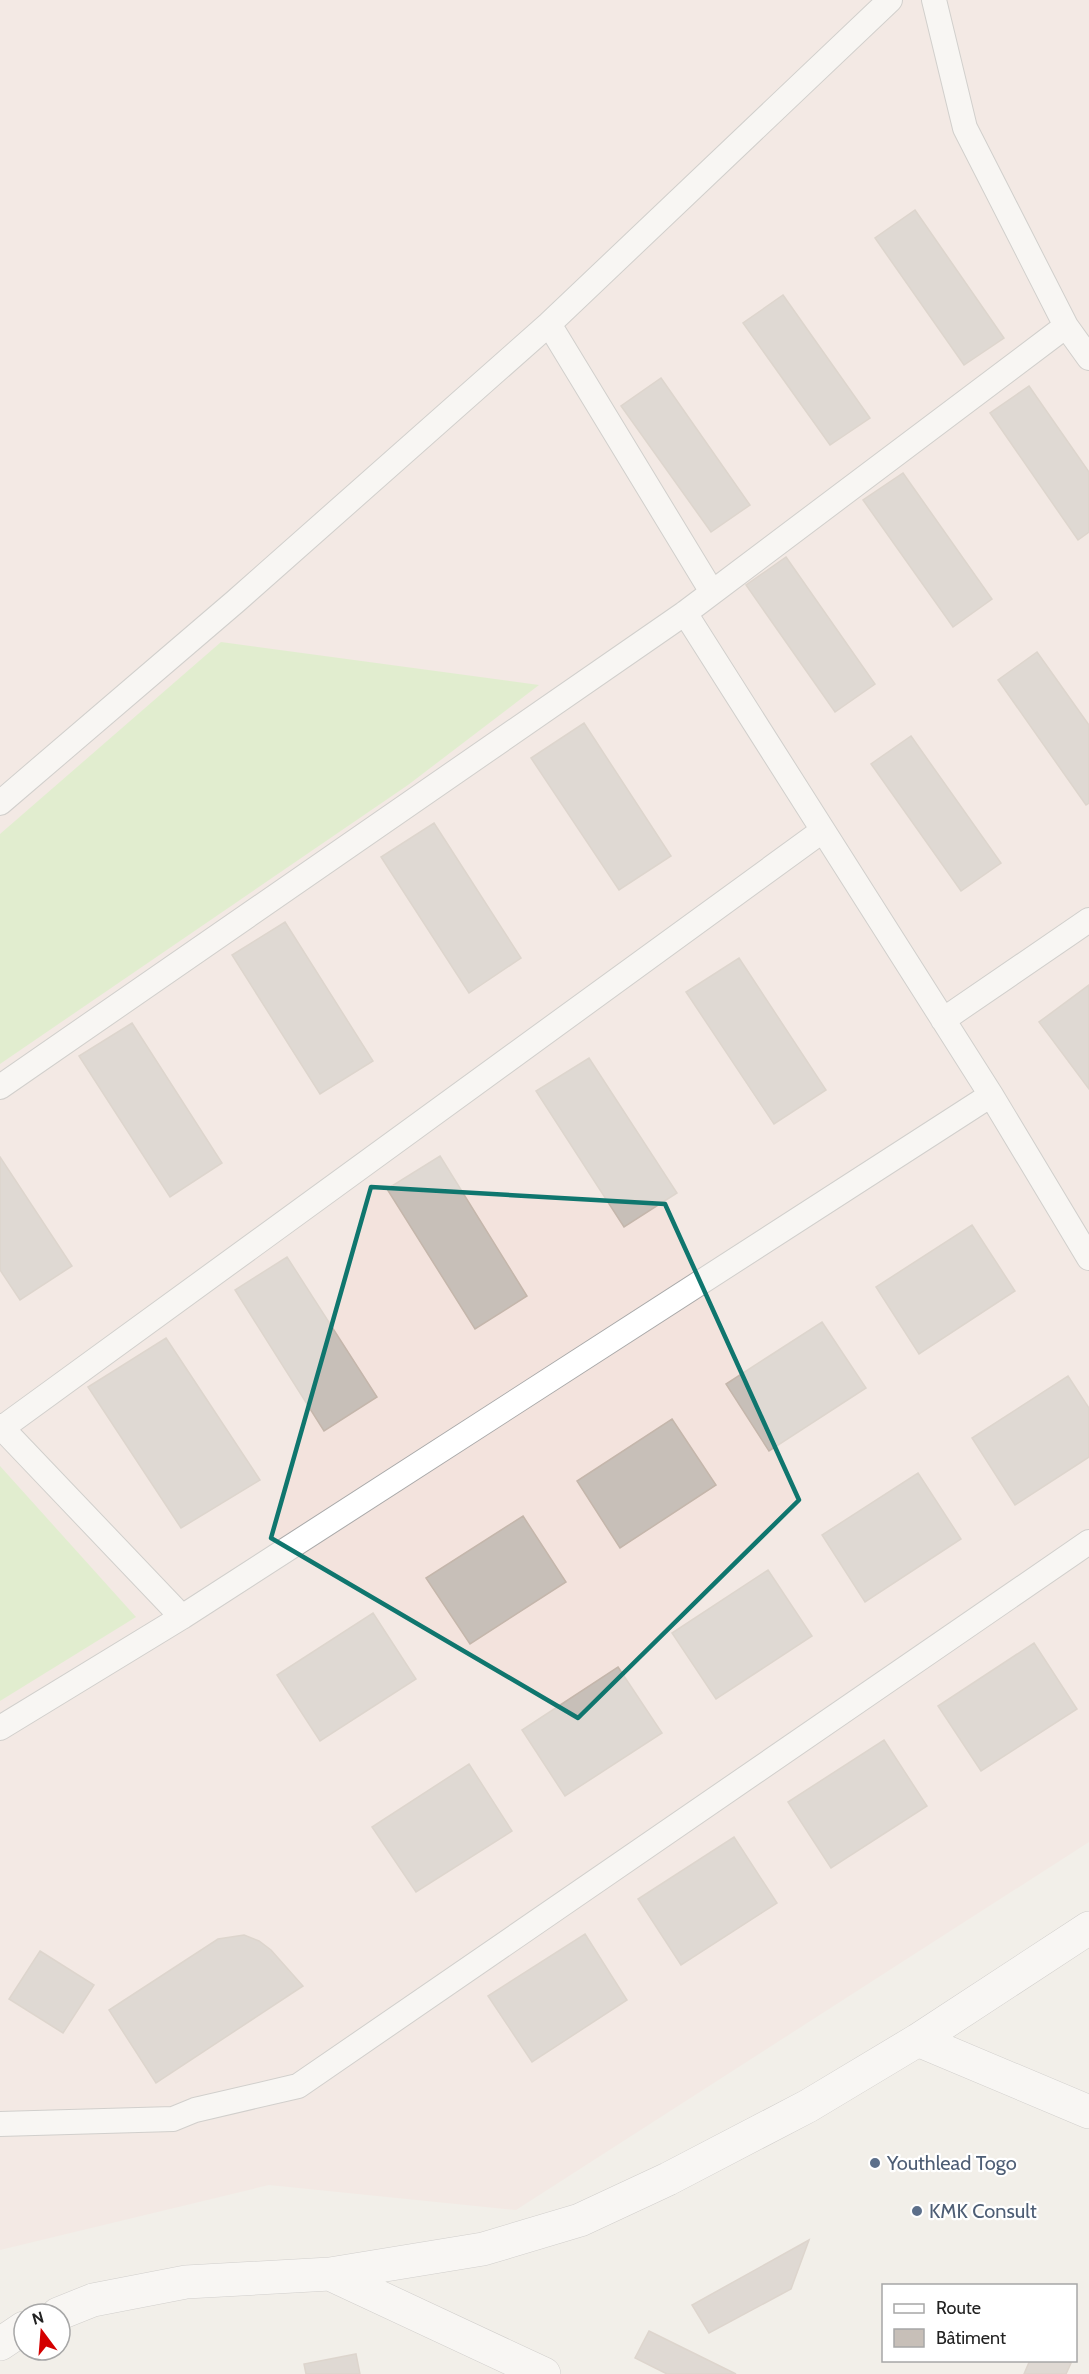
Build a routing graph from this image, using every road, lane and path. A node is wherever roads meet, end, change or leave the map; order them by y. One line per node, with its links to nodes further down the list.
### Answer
1 (890, 0): 3 (lane)
2 (934, 0): 4 (lane)
3 (549, 324): 6 (lane); 8 (lane)
4 (1066, 326): 5 (lane); 6 (lane)
5 (1089, 358)
6 (712, 592): 7 (lane)
7 (685, 613): 9 (lane); 12 (lane)
8 (0, 803)
9 (822, 831): 11 (lane); 15 (lane)
10 (1089, 920): 11 (lane)
11 (943, 1020): 13 (lane)
12 (0, 1087)
13 (991, 1095): 14 (lane); 17 (lane)
14 (1089, 1258)
15 (1, 1427): 17 (lane)
16 (1089, 1542): 22 (lane)
17 (182, 1617): 18 (lane)
18 (0, 1728)
19 (1089, 1928): 20 (street)
20 (918, 2040): 21 (street); 23 (street)
21 (1089, 2112)
22 (0, 2124)
23 (330, 2274): 24 (street); 25 (street)
24 (72, 2308)
25 (544, 2374)

